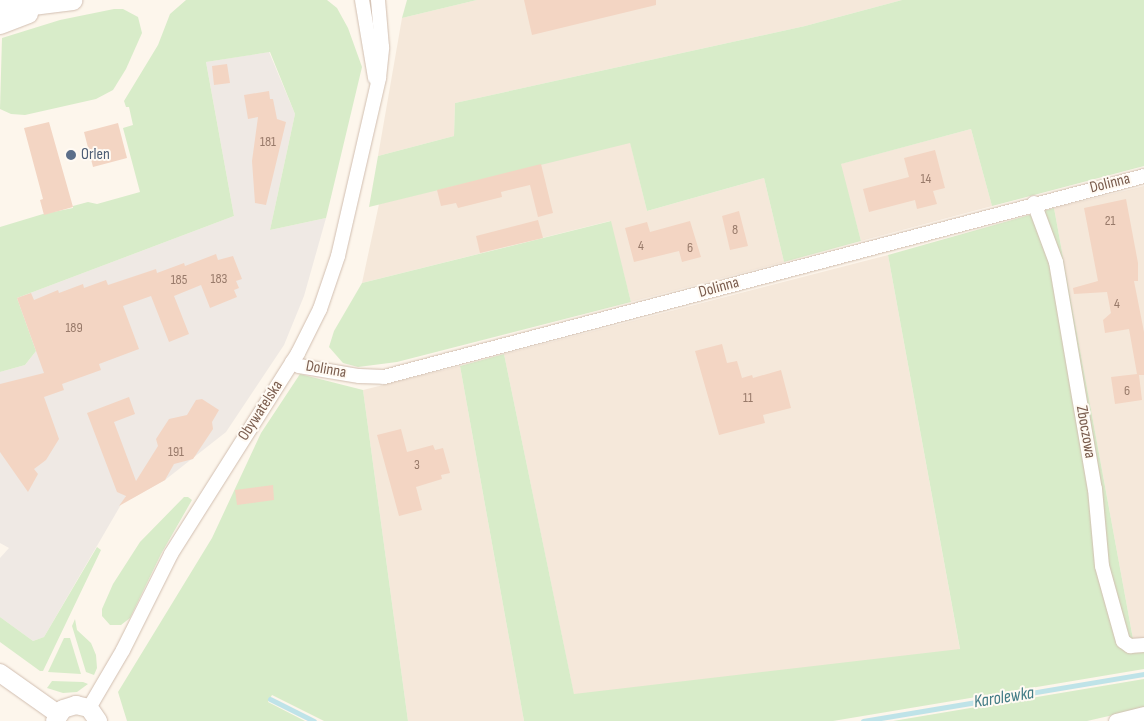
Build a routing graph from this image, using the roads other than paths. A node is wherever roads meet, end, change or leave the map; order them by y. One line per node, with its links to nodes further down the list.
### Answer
1 (362, 0): 6 (street, Obywatelska)
2 (378, 0): 6 (street, Obywatelska)
3 (64, 1): 4 (main road); 5 (main road)
4 (0, 9)
5 (0, 24)
6 (375, 91): 9 (street, Obywatelska)
7 (1144, 176): 8 (street, Dolinna)
8 (1034, 203): 9 (street, Dolinna); 10 (street, Zboczowa)
9 (292, 362): 13 (street, Obywatelska)
10 (1144, 645)
11 (0, 673): 14 (street)
12 (1144, 714): 15 (street)
13 (94, 715): 14 (street)
14 (56, 718)
15 (1116, 721)

